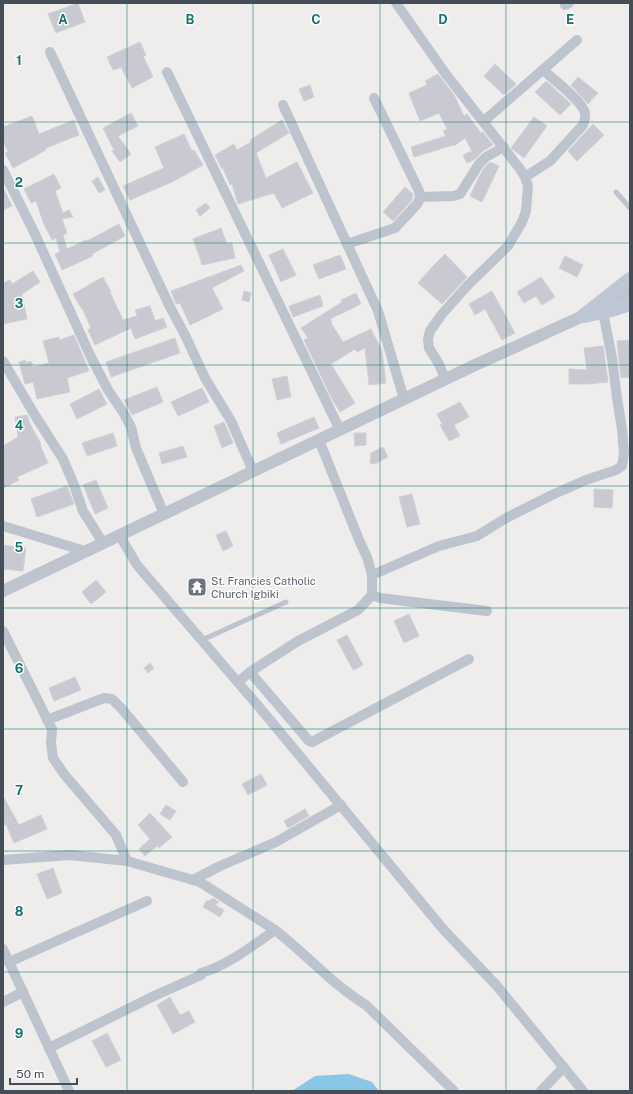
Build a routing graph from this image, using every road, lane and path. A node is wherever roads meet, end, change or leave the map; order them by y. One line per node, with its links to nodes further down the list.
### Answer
1 (396, 3): 8 (street)
2 (577, 40): 4 (street)
3 (50, 52): 26 (street)
4 (543, 70): 8 (street); 11 (street)
5 (167, 72): 24 (street)
6 (374, 98): 13 (street)
7 (283, 105): 15 (street)
8 (484, 121): 9 (street)
9 (504, 148): 11 (street); 13 (street)
10 (3, 170): 27 (street)
11 (525, 176): 22 (street)
12 (616, 192): 14 (lane)
13 (420, 197): 15 (street)
14 (630, 208)
15 (347, 244): 23 (street)
16 (630, 279): 20 (main road)
17 (630, 292): 20 (street)
18 (630, 304): 19 (main road)
19 (603, 312): 20 (main road); 32 (street)
20 (583, 316): 22 (street)
21 (3, 361): 30 (street)
22 (445, 379): 23 (street)
23 (404, 399): 24 (street)
24 (340, 430): 25 (street)
25 (319, 440): 26 (street); 32 (street)
26 (252, 471): 27 (street)
27 (164, 514): 29 (street)
28 (3, 526): 31 (street)
29 (120, 536): 30 (street); 38 (street)
30 (103, 543): 31 (street)
31 (85, 551): 33 (street)
32 (372, 575): 34 (street)
33 (3, 591)
34 (372, 595): 36 (street); 40 (street)
35 (286, 602): 38 (lane)
36 (487, 611)
37 (3, 631): 42 (street)
38 (202, 640): 41 (street)
39 (468, 659): 40 (street)
40 (250, 672): 41 (street)
41 (238, 682): 44 (street)
42 (47, 720): 43 (street); 46 (street)
43 (183, 782)
44 (340, 805): 47 (street); 55 (street)
45 (3, 860): 46 (street)
46 (127, 861): 47 (street)
47 (193, 880): 49 (street)
48 (147, 900): 51 (street)
49 (275, 930): 54 (street); 57 (street)
50 (3, 949): 51 (street)
51 (9, 962): 52 (street)
52 (23, 992): 53 (street); 54 (street)
53 (3, 1002)
54 (49, 1048): 56 (street)
55 (564, 1068): 58 (street); 59 (street)
56 (69, 1091)
57 (454, 1091)
58 (541, 1091)
59 (584, 1091)

